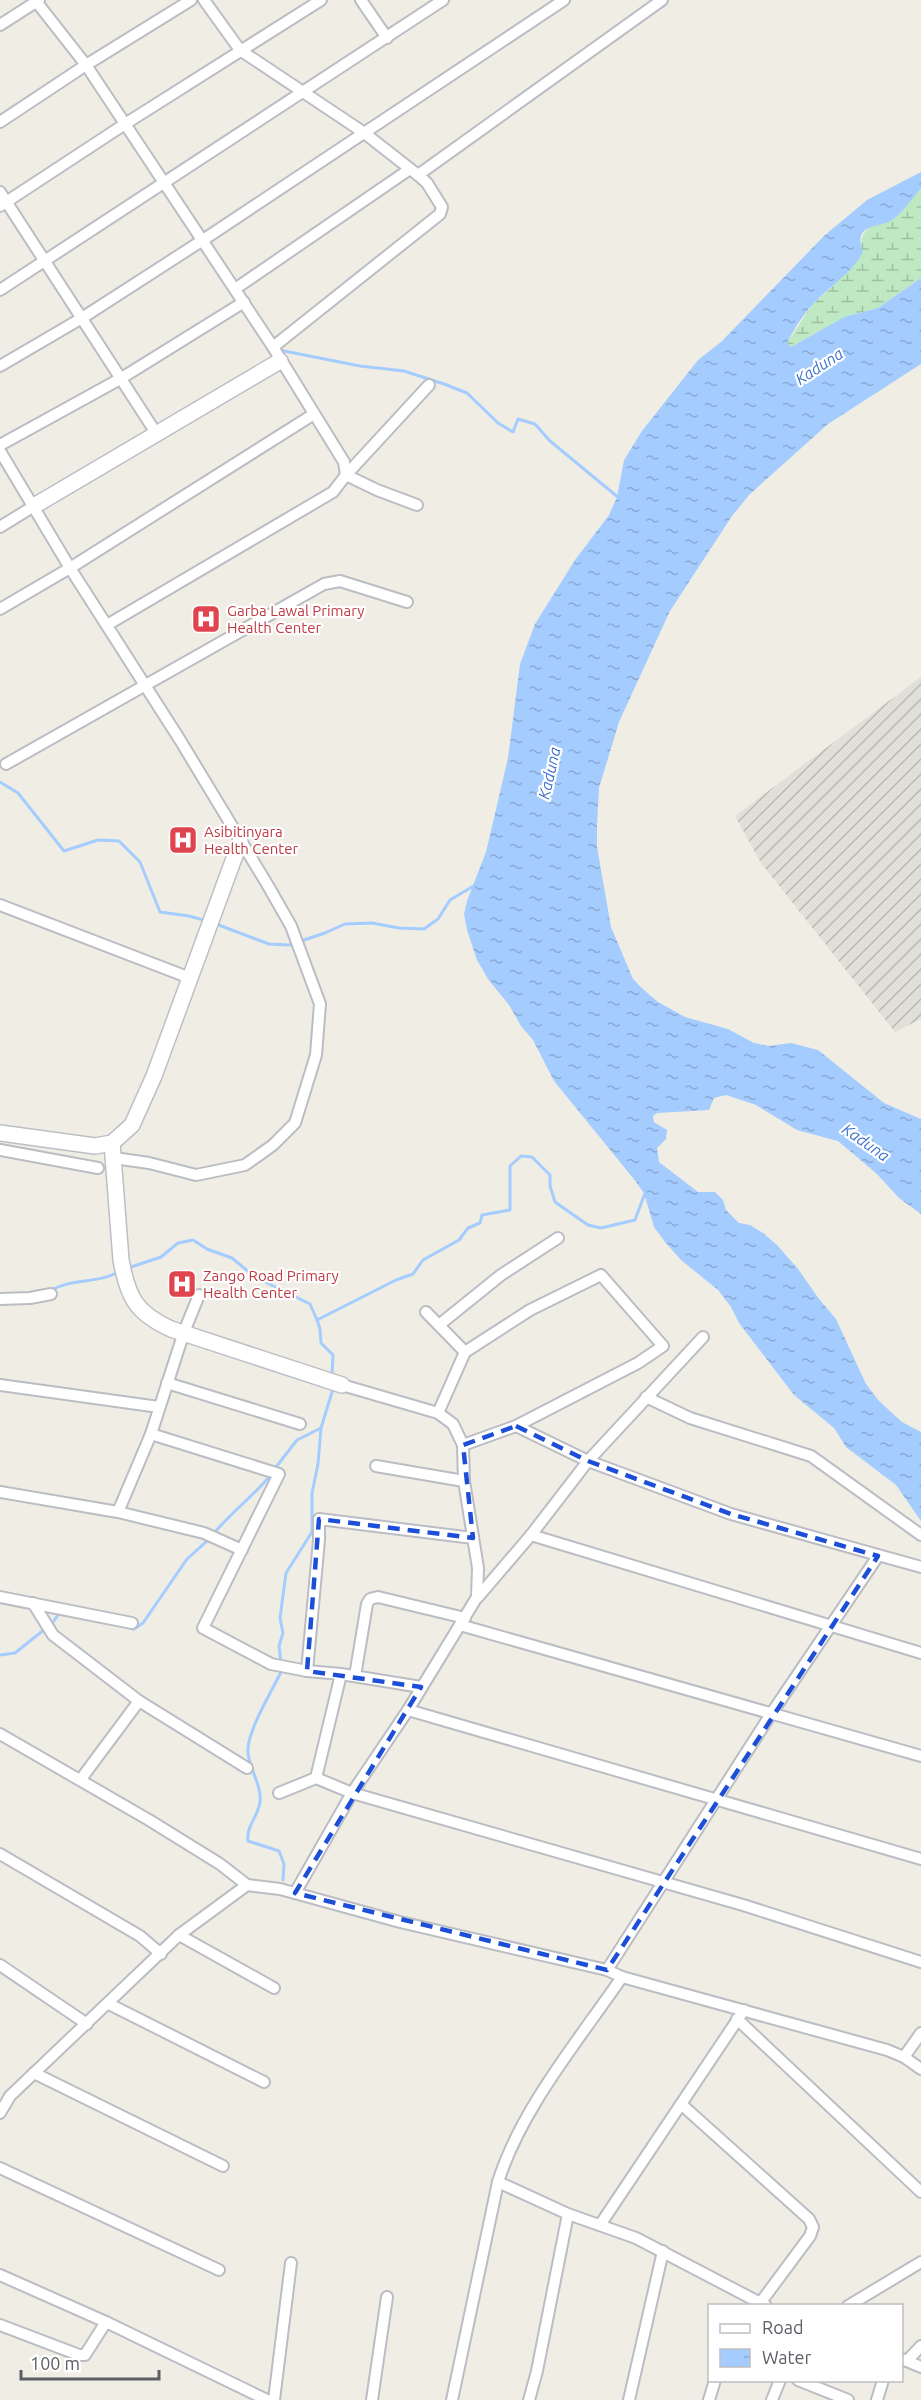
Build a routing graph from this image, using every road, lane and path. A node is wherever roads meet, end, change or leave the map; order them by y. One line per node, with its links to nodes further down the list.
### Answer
1 (191, 0): 12 (street)
2 (204, 0): 11 (street)
3 (321, 0): 11 (street)
4 (361, 0): 10 (street)
5 (443, 0): 10 (street)
6 (564, 0): 16 (street)
7 (662, 0): 17 (street)
8 (36, 1): 9 (street); 12 (street)
9 (0, 25)
10 (387, 38): 13 (street)
11 (240, 50): 13 (street); 15 (street)
12 (86, 65): 14 (street); 15 (street)
13 (302, 92): 16 (street); 18 (street)
14 (0, 122)
15 (124, 124): 18 (street); 20 (street)
16 (363, 132): 17 (street); 21 (street)
17 (414, 172): 23 (street); 27 (street)
18 (164, 184): 21 (street); 22 (street)
19 (0, 192): 20 (street)
20 (3, 204): 22 (street)
21 (203, 240): 23 (street); 26 (street)
22 (46, 261): 24 (street); 26 (street)
23 (235, 289): 25 (street)
24 (0, 290)
25 (244, 302): 27 (street); 30 (street)
26 (82, 318): 29 (street); 30 (street)
27 (273, 347): 28 (street)
28 (280, 361): 32 (street); 33 (street)
29 (0, 366)
30 (120, 379): 33 (street); 34 (street)
31 (429, 385): 36 (street)
32 (314, 414): 36 (street); 40 (street)
33 (156, 433): 38 (street)
34 (0, 445)
35 (0, 450): 38 (street)
36 (346, 475): 37 (street); 43 (street)
37 (417, 505)
38 (34, 506): 39 (street); 40 (street)
39 (0, 527)
40 (70, 567): 42 (street); 43 (street)
41 (406, 602): 44 (street)
42 (0, 609)
43 (107, 625): 44 (street)
44 (145, 684): 45 (street); 46 (street)
45 (6, 764)
46 (240, 842): 48 (street); 51 (street)
47 (0, 905): 48 (street)
48 (190, 978): 51 (street)
49 (0, 1133): 51 (street)
50 (0, 1150): 52 (street)
51 (113, 1150): 59 (street)
52 (98, 1168)
53 (558, 1238): 58 (street)
54 (51, 1294): 56 (street)
55 (199, 1295): 59 (street)
56 (0, 1299)
57 (426, 1312): 58 (street)
58 (439, 1325): 61 (street)
59 (184, 1332): 62 (street); 64 (street)
60 (703, 1337): 65 (street)
61 (465, 1352): 67 (street); 69 (street)
62 (167, 1383): 66 (street); 68 (street)
63 (0, 1385): 66 (street)
64 (342, 1385): 67 (street)
65 (646, 1397): 72 (street); 78 (street)
66 (159, 1407): 70 (street)
67 (438, 1413): 71 (street)
68 (300, 1424)
69 (516, 1426): 71 (street); 72 (street)
70 (151, 1434): 76 (street); 80 (street)
71 (463, 1445): 74 (street)
72 (588, 1461): 77 (street); 81 (street)
73 (376, 1466): 74 (street)
74 (464, 1481): 79 (street)
75 (0, 1492): 76 (street)
76 (118, 1512): 80 (street)
77 (531, 1535): 84 (street); 88 (street)
78 (921, 1535)
79 (473, 1538): 84 (street); 90 (street)
80 (242, 1550): 90 (street)
81 (878, 1556): 82 (street); 88 (street)
82 (921, 1568)
83 (0, 1597): 85 (street)
84 (477, 1597): 86 (street)
85 (33, 1603): 87 (street); 94 (street)
86 (462, 1622): 92 (street); 93 (street); 96 (street)
87 (132, 1623)
88 (832, 1625): 89 (street); 96 (street)
89 (921, 1653)
90 (307, 1671): 91 (street)
91 (341, 1674): 92 (street); 100 (street)
92 (355, 1676): 93 (street)
93 (421, 1687): 95 (street)
94 (139, 1701): 99 (street); 101 (street)
95 (408, 1710): 103 (street); 104 (street)
96 (771, 1714): 98 (street); 104 (street)
97 (0, 1734): 101 (street)
98 (921, 1756)
99 (247, 1768)
100 (316, 1778): 102 (street); 103 (street)
101 (81, 1779): 108 (street)
102 (279, 1793)
103 (352, 1794): 107 (street); 109 (street)
104 (717, 1800): 106 (street); 107 (street)
105 (0, 1854): 111 (street)
106 (921, 1859)
107 (664, 1882): 112 (street); 114 (street)
108 (247, 1886): 109 (street); 110 (street)
109 (295, 1893): 114 (street)
110 (179, 1935): 111 (street); 116 (street)
111 (161, 1954): 117 (street)
112 (921, 1962)
113 (0, 1965): 119 (street)
114 (607, 1970): 115 (street)
115 (622, 1977): 118 (street); 129 (street)
116 (274, 1988)
117 (109, 2004): 119 (street); 124 (street)
118 (740, 2015): 121 (street); 125 (street); 130 (street)
119 (87, 2024): 123 (street)
120 (921, 2033): 121 (street)
121 (904, 2057): 122 (street)
122 (921, 2069)
123 (34, 2073): 126 (street); 127 (street)
124 (264, 2082)
125 (681, 2104): 132 (street); 140 (street)
126 (0, 2113)
127 (223, 2166)
128 (0, 2168): 136 (street)
129 (498, 2182): 131 (street); 154 (street)
130 (921, 2192)
131 (568, 2214): 132 (street); 155 (street)
132 (600, 2225): 133 (street)
133 (663, 2251): 139 (street); 156 (street)
134 (921, 2262): 141 (street)
135 (291, 2263): 152 (street)
136 (219, 2270)
137 (0, 2275): 142 (street)
138 (387, 2297): 153 (street)
139 (747, 2301): 140 (street)
140 (764, 2304)
141 (851, 2304)
142 (106, 2322): 143 (street); 151 (street)
143 (0, 2325)
144 (921, 2346): 145 (street)
145 (904, 2360): 146 (street)
146 (921, 2367)
147 (714, 2382): 157 (street)
148 (779, 2382): 158 (street)
149 (803, 2382): 159 (street)
150 (882, 2382): 160 (street)
151 (267, 2400)
152 (274, 2400)
153 (372, 2400)
154 (452, 2400)
155 (529, 2400)
156 (629, 2400)
157 (709, 2400)
158 (772, 2400)
159 (848, 2400)
160 (877, 2400)

